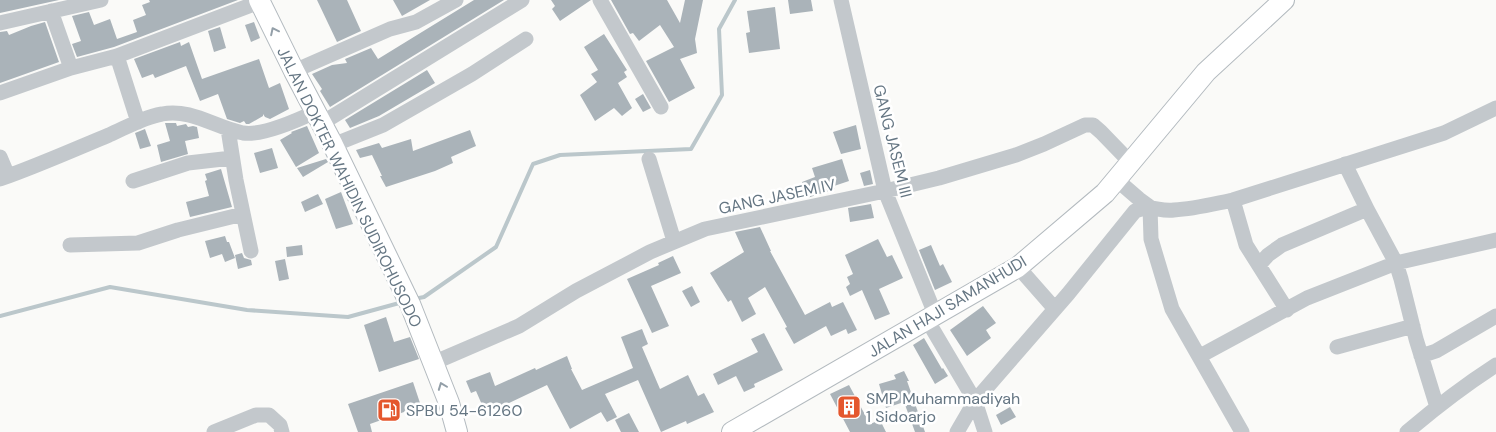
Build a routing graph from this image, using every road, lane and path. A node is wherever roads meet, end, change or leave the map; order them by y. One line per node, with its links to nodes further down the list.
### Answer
1 (101, 0): 8 (street)
2 (456, 0): 13 (street)
3 (522, 0): 17 (street)
4 (600, 0): 15 (street)
5 (840, 0): 29 (street, GANG JASEM III)
6 (1284, 0): 24 (street, JALAN HAJI SAMANHUDI)
7 (259, 1): 11 (street); 13 (street, JALAN DOKTER WAHIDIN SUDIROHUSODO, one-way to 7)
8 (51, 11): 9 (street); 12 (street)
9 (0, 23)
10 (526, 39): 20 (street)
11 (117, 56): 12 (street); 18 (street)
12 (71, 68): 14 (street)
13 (294, 71): 17 (street, JALAN DOKTER WAHIDIN SUDIROHUSODO)
14 (0, 93)
15 (661, 107)
16 (1496, 108): 25 (street)
17 (319, 118): 19 (street); 20 (street, JALAN DOKTER WAHIDIN SUDIROHUSODO)
18 (138, 122): 19 (street); 26 (street)
19 (228, 129): 22 (street)
20 (334, 146): 49 (street, JALAN DOKTER WAHIDIN SUDIROHUSODO)
21 (0, 157): 26 (street)
22 (232, 158): 28 (street); 33 (street)
23 (649, 159): 35 (street)
24 (1131, 163): 27 (street, JALAN HAJI SAMANHUDI); 29 (street, GANG JASEM IV)
25 (1345, 164): 30 (street); 32 (street)
26 (4, 177)
27 (1117, 180): 31 (street); 40 (street, JALAN HAJI SAMANHUDI)
28 (133, 181)
29 (885, 192): 35 (street, GANG JASEM IV); 43 (street, GANG JASEM III)
30 (1233, 200): 31 (street); 39 (street)
31 (1150, 207): 41 (street); 47 (street)
32 (1367, 209): 38 (street); 39 (street)
33 (243, 214): 36 (street); 37 (street)
34 (1496, 240): 38 (street)
35 (674, 241): 49 (street, GANG JASEM IV)
36 (70, 245)
37 (252, 251)
38 (1396, 263): 42 (street); 45 (street)
39 (1259, 265): 42 (street)
40 (1018, 267): 41 (street); 43 (street, JALAN HAJI SAMANHUDI)
41 (1055, 310): 51 (street)
42 (1287, 310): 47 (street)
43 (931, 316): 51 (street, GANG JASEM III); 56 (street, JALAN HAJI SAMANHUDI)
44 (1496, 316): 48 (street)
45 (1413, 326): 46 (street); 48 (street)
46 (1337, 347)
47 (1200, 356): 59 (street)
48 (1421, 356): 52 (street)
49 (434, 363): 55 (street, JALAN DOKTER WAHIDIN SUDIROHUSODO, one-way to 49)
50 (1496, 365): 52 (street)
51 (975, 402): 57 (street); 58 (street, GANG JASEM III)
52 (1437, 407): 60 (street)
53 (214, 432): 54 (street)
54 (282, 432)
55 (457, 432)
56 (732, 432)
57 (956, 432)
58 (985, 432)
59 (1242, 432)
60 (1407, 432)

